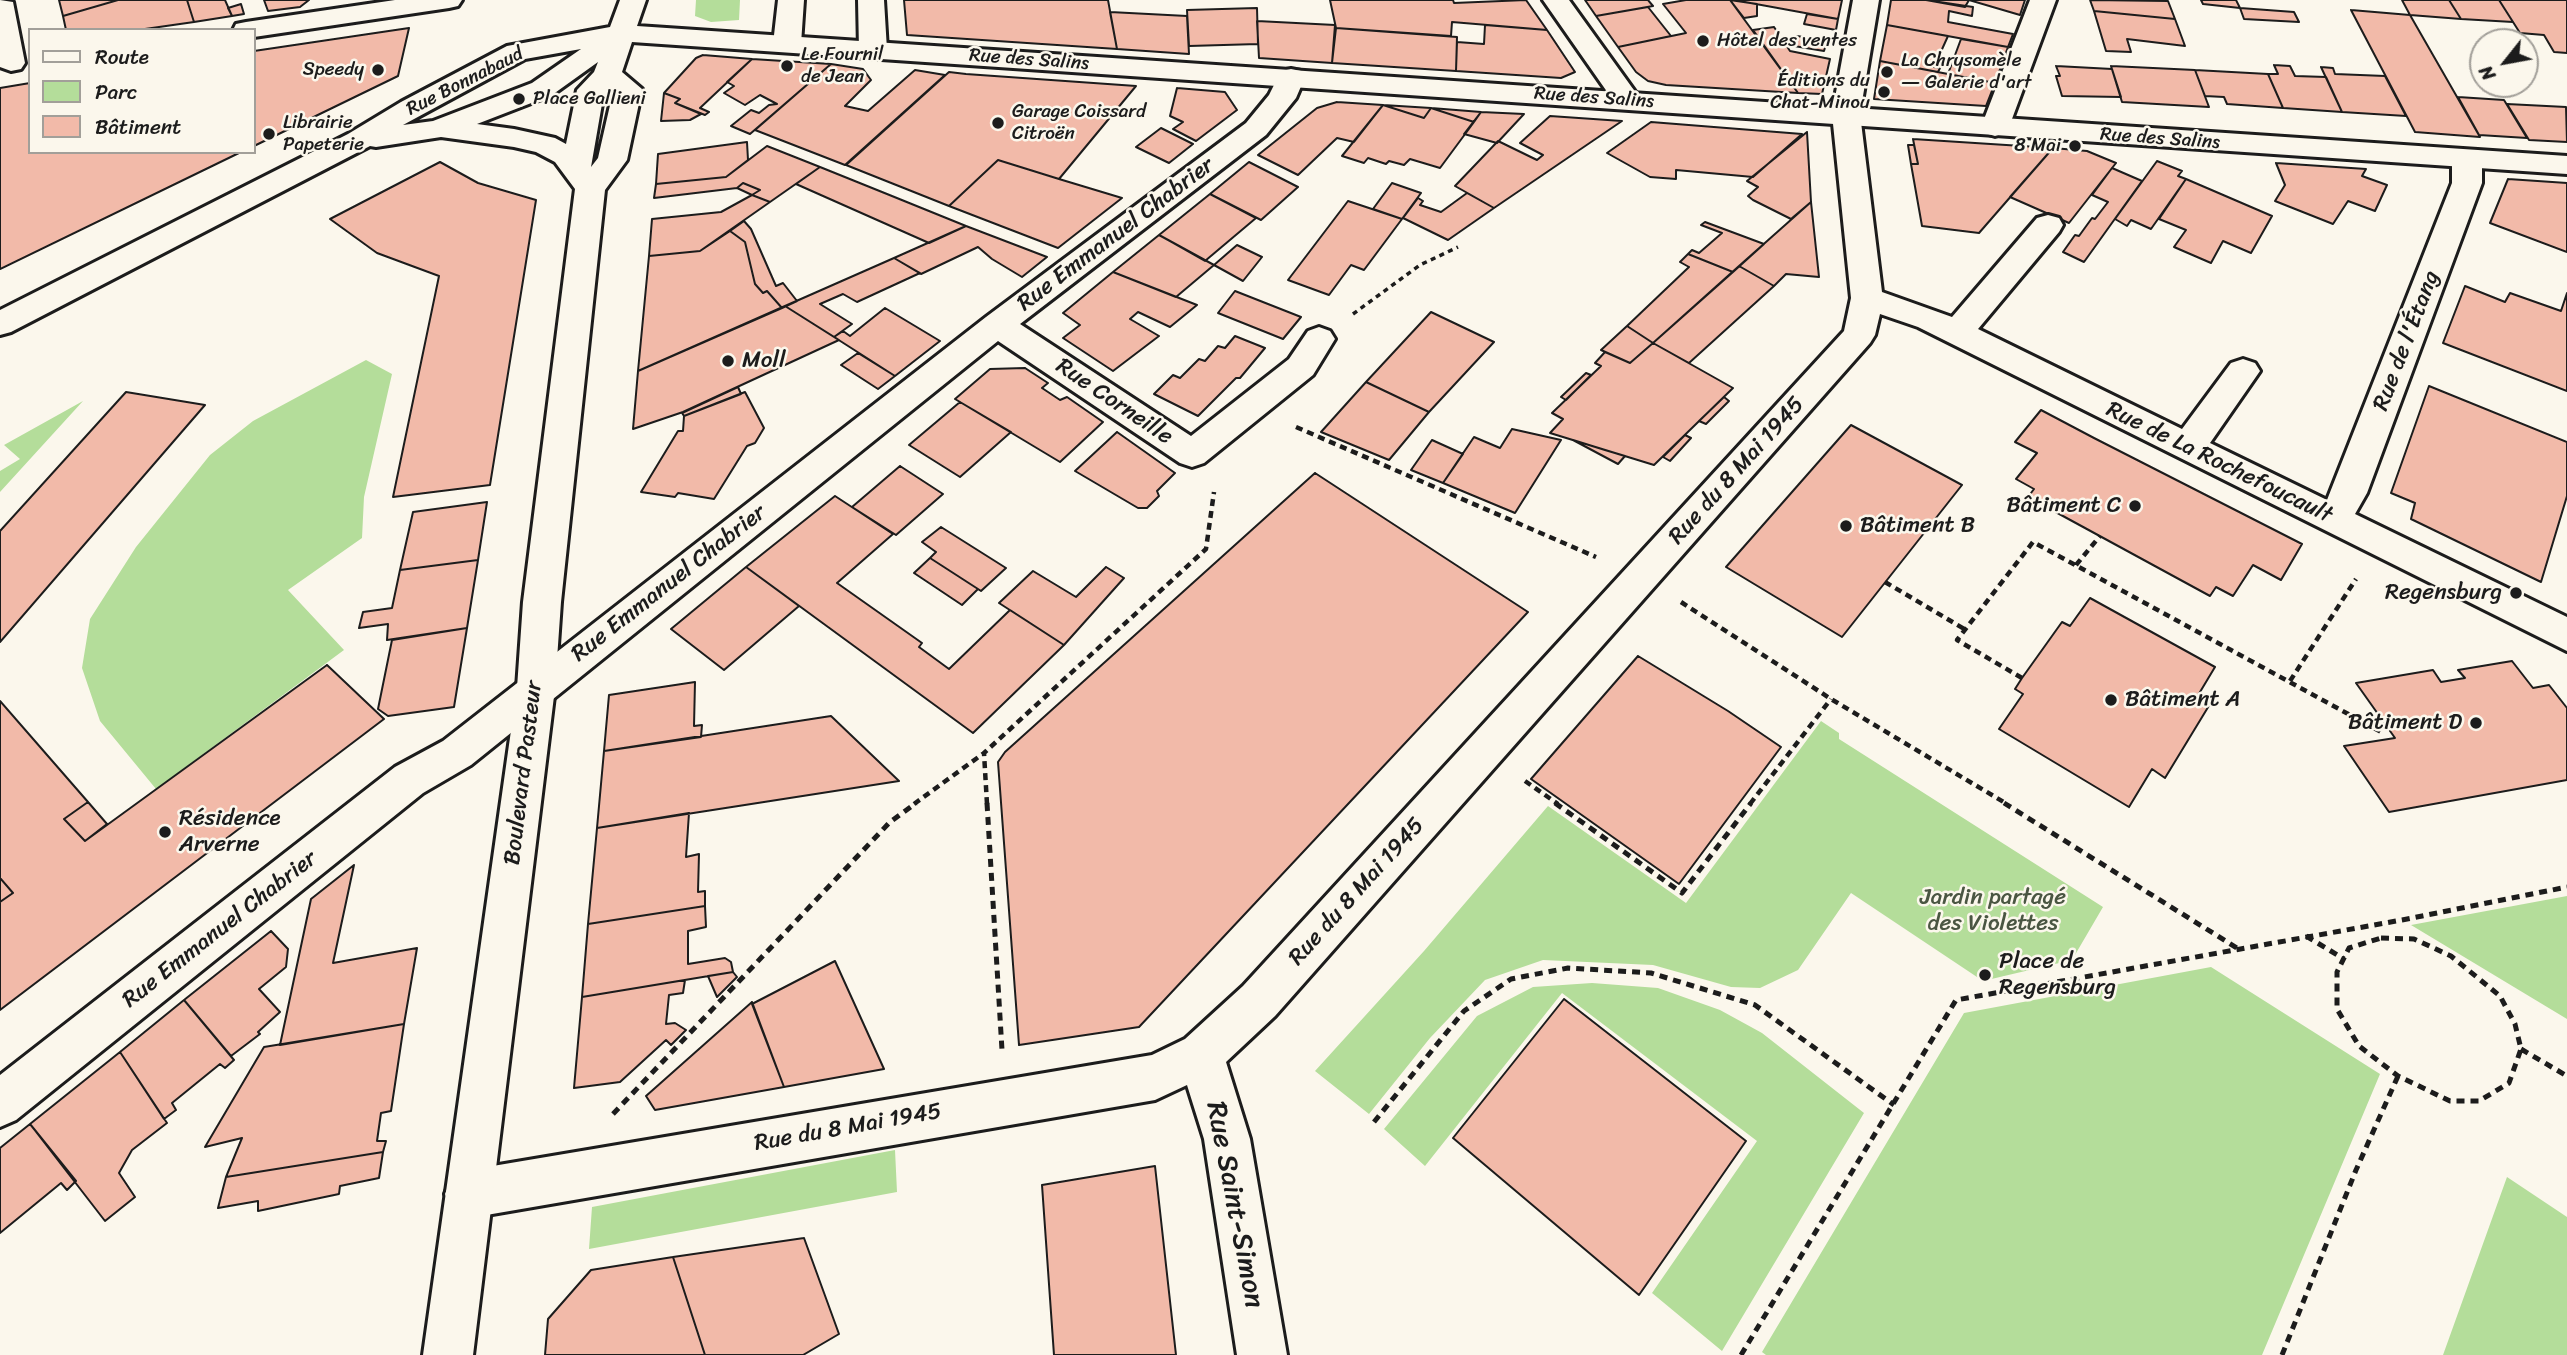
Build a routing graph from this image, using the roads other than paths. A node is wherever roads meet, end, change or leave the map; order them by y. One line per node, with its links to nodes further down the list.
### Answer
1 (449, 0): 9 (street)
2 (633, 0): 11 (street, Boulevard Pasteur)
3 (791, 0): 12 (street)
4 (871, 0): 13 (street)
5 (1556, 0): 16 (street)
6 (1866, 0): 17 (street, Rue du 8 Mai 1945)
7 (2043, 0): 18 (street)
8 (0, 2): 14 (street)
9 (372, 5): 10 (street)
10 (256, 28)
11 (622, 33): 12 (street, Rue des Salins); 19 (street, Rue Bonnabaud); 20 (street, Rue Bonnabaud); 23 (street, Boulevard Pasteur)
12 (787, 44): 13 (street, Rue des Salins)
13 (873, 50): 15 (street, Rue des Salins)
14 (14, 63)
15 (1291, 77): 16 (street, Rue des Salins); 27 (street, Rue Emmanuel Chabrier)
16 (1627, 100): 17 (street, Rue des Salins)
17 (1846, 114): 18 (street, Rue des Salins); 25 (street, Rue du 8 Mai 1945)
18 (1995, 127): 21 (street, Rue des Salins)
19 (438, 129): 20 (street, Rue Bonnabaud); 23 (street, Rue Bonnabaud)
20 (358, 140): 26 (street, Rue Bonnabaud)
21 (2467, 159): 22 (street, Rue des Salins); 32 (street, Rue de l'Étang)
22 (2567, 165)
23 (583, 178): 34 (street, Boulevard Pasteur)
24 (2048, 225): 28 (street)
25 (1867, 298): 28 (street, Rue de La Rochefoucault); 35 (street, Rue du 8 Mai 1945)
26 (0, 324)
27 (997, 325): 29 (street, Rue Corneille); 34 (street, Rue Emmanuel Chabrier)
28 (1958, 333): 31 (street, Rue de La Rochefoucault)
29 (1319, 340)
30 (2243, 371): 31 (street)
31 (2187, 448): 32 (street, Rue de La Rochefoucault)
32 (2334, 520): 33 (street, Rue de La Rochefoucault)
33 (2567, 635)
34 (536, 688): 36 (street, Rue Emmanuel Chabrier); 37 (street, Boulevard Pasteur)
35 (1201, 1055): 37 (street, Rue du 8 Mai 1945); 39 (street, Rue Saint-Simon)
36 (0, 1104)
37 (469, 1194): 38 (street, Boulevard Pasteur)
38 (448, 1355)
39 (1262, 1355)

